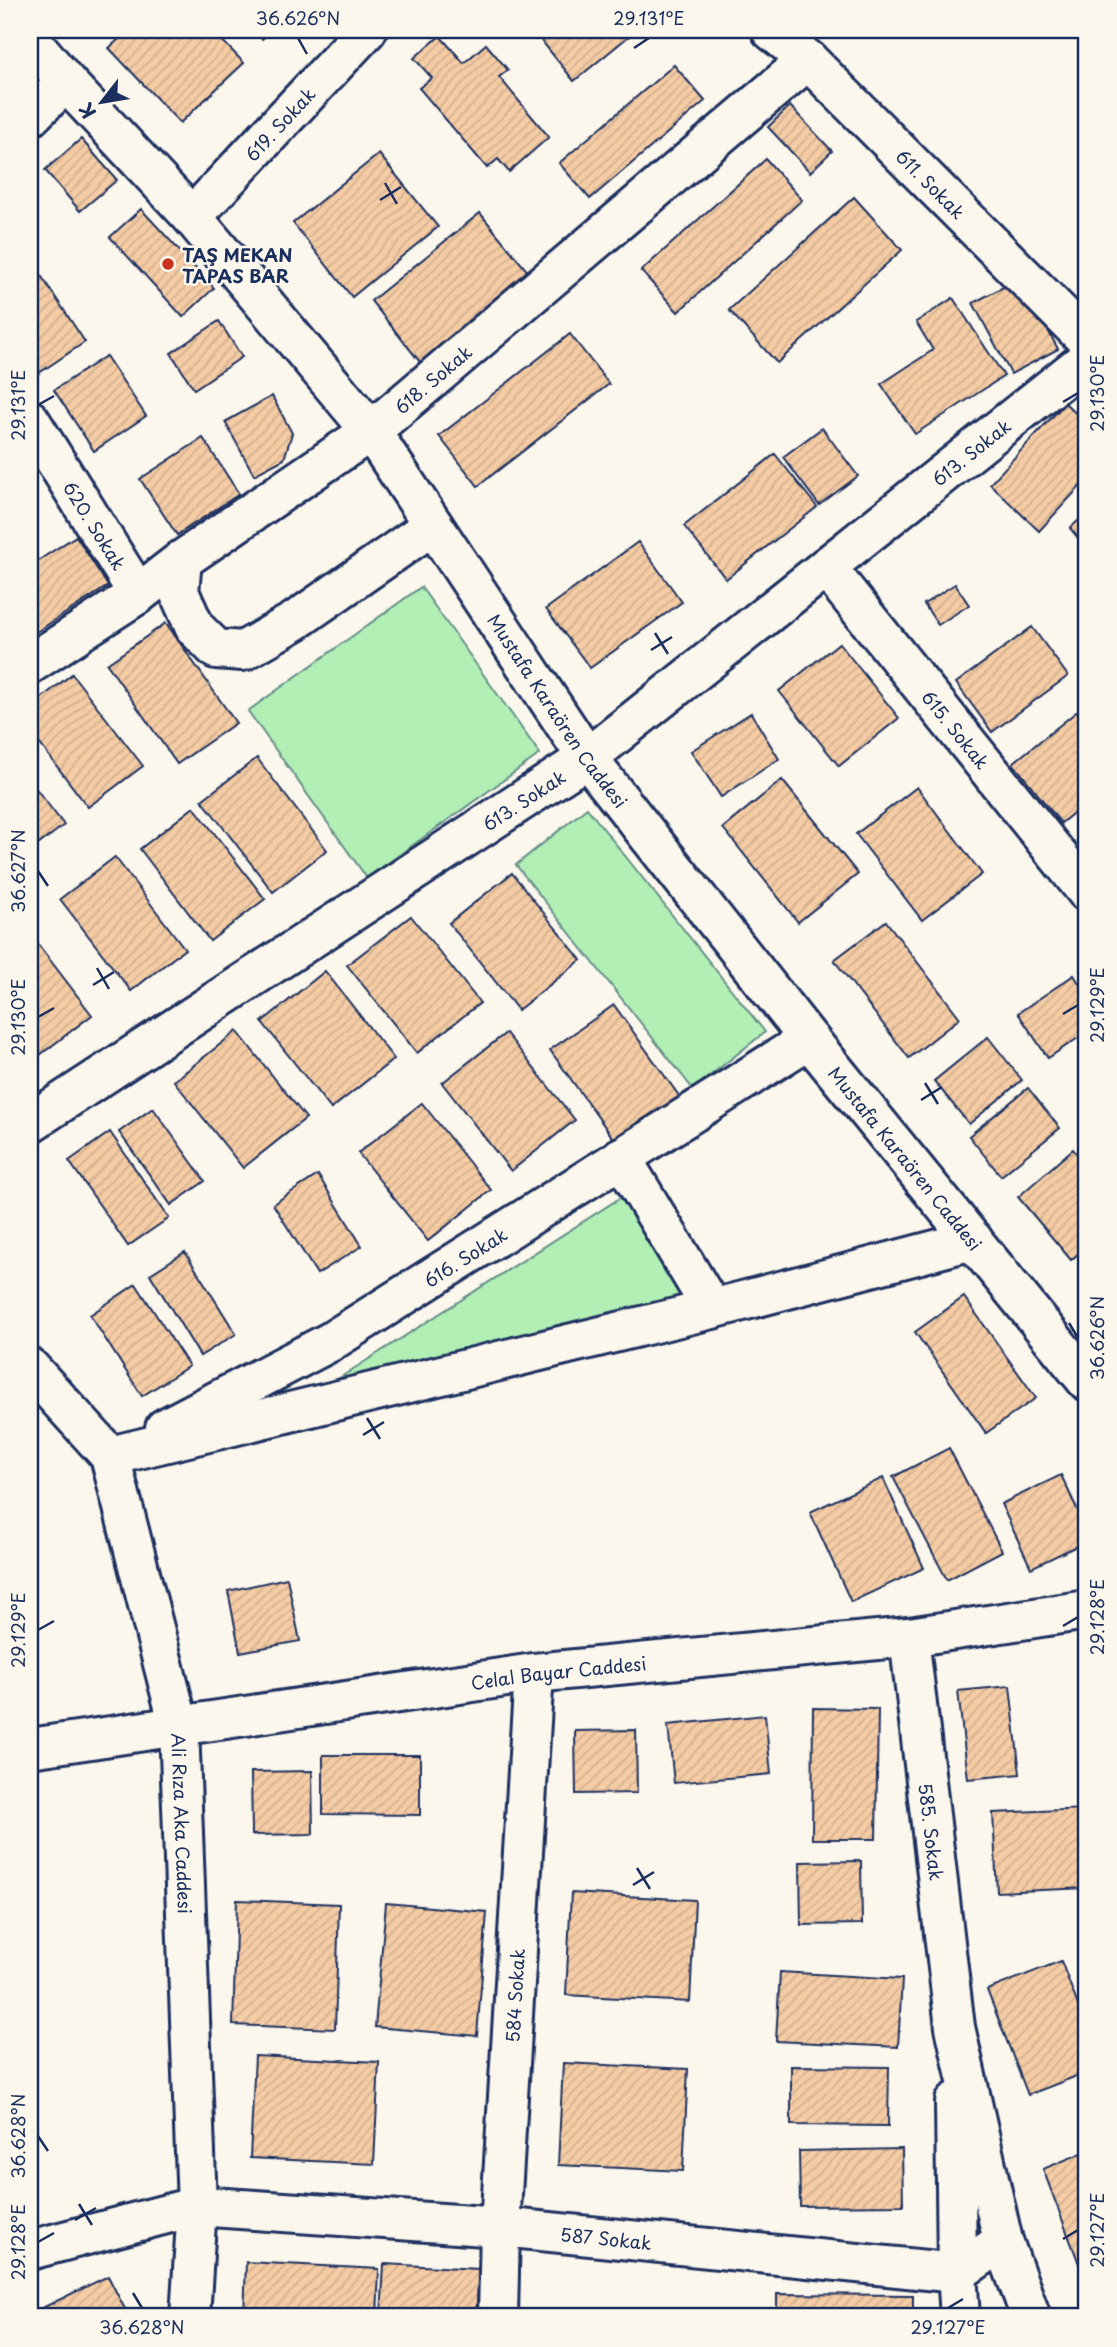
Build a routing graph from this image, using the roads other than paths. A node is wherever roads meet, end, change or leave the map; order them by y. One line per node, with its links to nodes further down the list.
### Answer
1 (368, 30): 7 (street, 619. Sokak)
2 (771, 30): 4 (street, 611. Sokak)
3 (30, 39): 5 (street, Mustafa Karaören Caddesi)
4 (808, 60): 8 (street, 611. Sokak); 11 (street, 618. Sokak)
5 (66, 82): 6 (street); 7 (street, Mustafa Karaören Caddesi)
6 (30, 117)
7 (192, 217): 11 (street, Mustafa Karaören Caddesi)
8 (1087, 340)
9 (1087, 359): 14 (street, 613. Sokak)
10 (30, 420): 15 (street, 620. Sokak)
11 (371, 431): 12 (street, Mustafa Karaören Caddesi); 13 (street, 618. Sokak)
12 (433, 525): 13 (street); 17 (street, Mustafa Karaören Caddesi)
13 (182, 560): 15 (street, 618. Sokak)
14 (827, 567): 17 (street, 613. Sokak); 18 (street, 615. Sokak)
15 (138, 594): 16 (street, 618. Sokak)
16 (30, 664)
17 (587, 758): 19 (street, Mustafa Karaören Caddesi); 20 (street, 613. Sokak)
18 (1087, 892)
19 (809, 1039): 21 (street, 616. Sokak); 22 (street, Mustafa Karaören Caddesi)
20 (30, 1123)
21 (621, 1157): 23 (street); 26 (street, 616. Sokak)
22 (973, 1240): 23 (street); 25 (street, Mustafa Karaören Caddesi)
23 (712, 1309): 26 (street)
24 (30, 1368): 26 (street, Ali Rıza Aka Caddesi)
25 (1087, 1381)
26 (110, 1456): 30 (street, Ali Rıza Aka Caddesi)
27 (1087, 1610): 28 (street, Celal Bayar Caddesi)
28 (909, 1637): 29 (street, Celal Bayar Caddesi); 32 (street, 585. Sokak)
29 (534, 1673): 30 (street, Celal Bayar Caddesi); 34 (street, 584 Sokak)
30 (179, 1726): 31 (street, Celal Bayar Caddesi); 33 (street, Ali Rıza Aka Caddesi)
31 (30, 1748)
32 (955, 2027): 35 (street, 585. Sokak); 37 (street, 585. Sokak)
33 (197, 2206): 34 (street, 587 Sokak); 36 (street, 587 Sokak); 38 (street, Ali Rıza Aka Caddesi)
34 (500, 2227): 37 (street, 587 Sokak); 39 (street, 584 Sokak)
35 (1003, 2241): 37 (street); 41 (street, 585. Sokak)
36 (30, 2250)
37 (957, 2273): 40 (street, 585. Sokak)
38 (190, 2317)
39 (498, 2317)
40 (960, 2317)
41 (1031, 2317)

